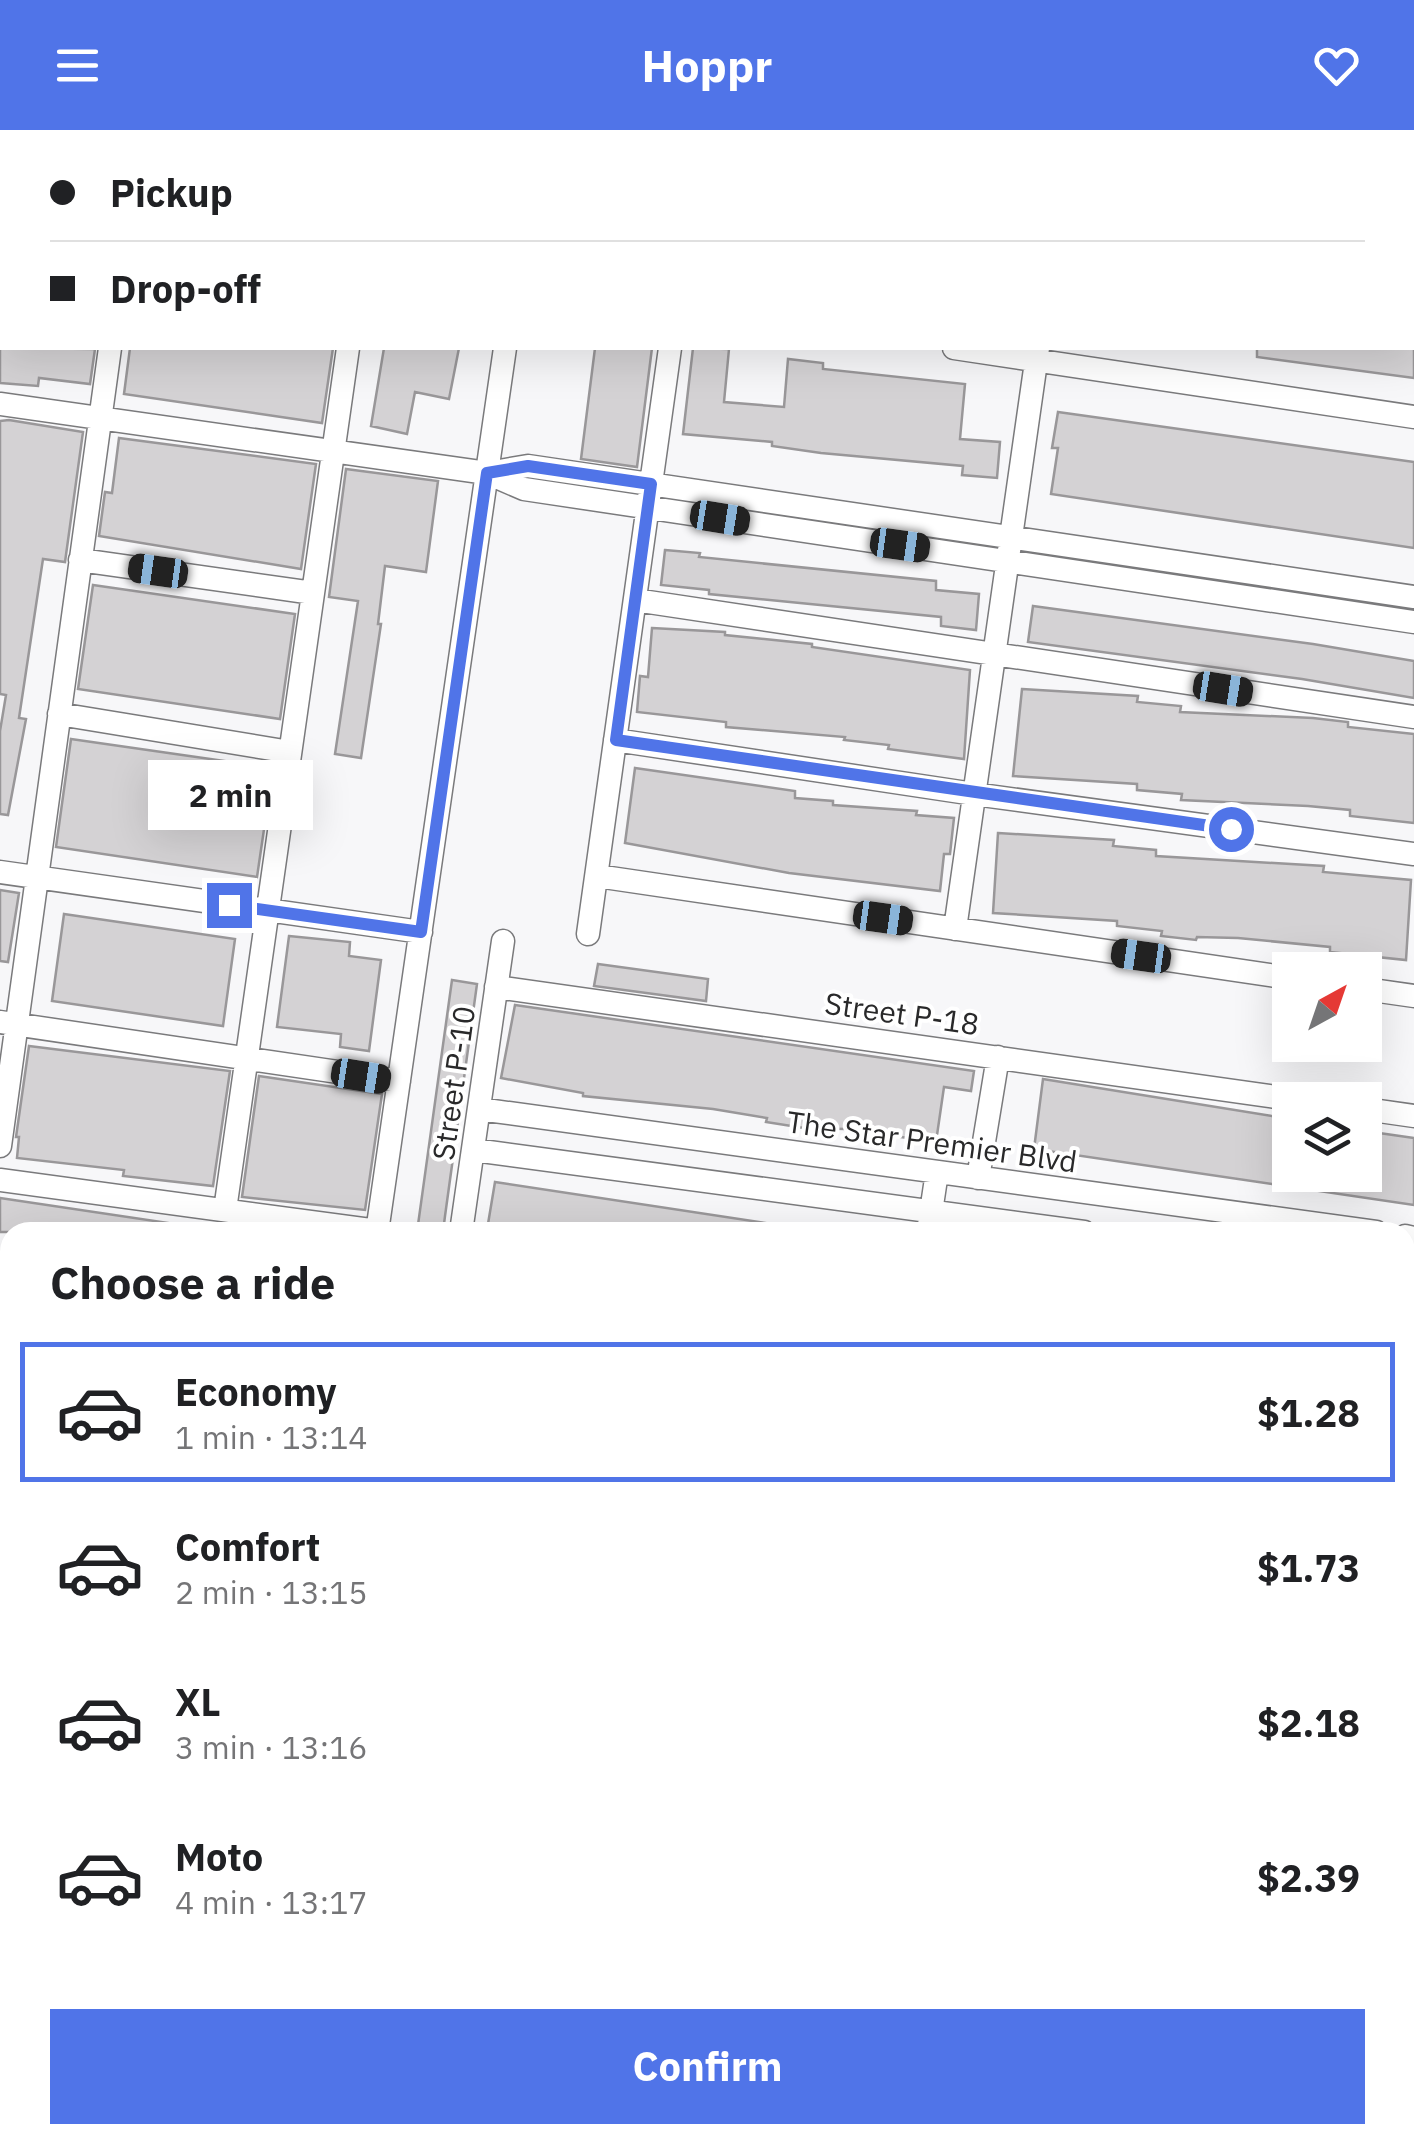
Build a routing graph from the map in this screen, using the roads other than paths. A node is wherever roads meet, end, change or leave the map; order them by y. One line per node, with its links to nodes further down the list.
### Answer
1 (110, 350): 9 (street)
2 (348, 350): 10 (street)
3 (505, 350): 11 (street)
4 (670, 350): 12 (street)
5 (987, 350): 6 (street)
6 (1037, 353): 8 (street); 13 (street)
7 (0, 404): 9 (street)
8 (1414, 417)
9 (100, 418): 10 (street); 14 (street)
10 (333, 451): 11 (street); 15 (street)
11 (487, 473): 12 (street); 31 (street)
12 (649, 496): 13 (street); 17 (street)
13 (1009, 550): 16 (street); 18 (street); 19 (street)
14 (80, 560): 15 (street); 20 (street)
15 (312, 594): 23 (street)
16 (1414, 597)
17 (635, 600): 19 (street); 22 (street)
18 (1414, 622)
19 (994, 654): 21 (street); 24 (street)
20 (59, 714): 23 (street); 28 (street)
21 (1414, 717)
22 (616, 740): 24 (street); 27 (street)
23 (290, 752): 29 (street)
24 (974, 794): 25 (street); 30 (street)
25 (1414, 854)
26 (0, 872): 28 (street)
27 (596, 876): 30 (street); 32 (street)
28 (37, 878): 29 (street); 38 (street)
29 (268, 910): 31 (street); 40 (street)
30 (955, 929): 34 (street)
31 (421, 932): 41 (street)
32 (588, 934)
33 (503, 941): 35 (street, Street P-10)
34 (1272, 975)
35 (496, 988): 39 (street, Street P-18); 43 (street, Street P-10)
36 (1382, 991): 37 (street)
37 (1414, 996)
38 (8, 1023): 40 (street); 46 (street)
39 (998, 1057): 42 (street, Street P-18); 49 (street)
40 (246, 1058): 41 (street); 52 (street)
41 (399, 1082): 54 (street)
42 (1272, 1096)
43 (479, 1109): 47 (street, Street P-10); 48 (street, The Star Premier Blvd)
44 (1382, 1112): 45 (street)
45 (1414, 1116)
46 (0, 1146)
47 (474, 1150): 55 (street, Street P-10); 56 (street)
48 (938, 1172): 49 (street, The Star Premier Blvd); 56 (street)
49 (978, 1178): 51 (street, The Star Premier Blvd)
50 (0, 1180): 52 (street)
51 (1017, 1183): 57 (street); 58 (street, The Star Premier Blvd)
52 (225, 1210): 53 (street)
53 (308, 1222)
54 (378, 1222)
55 (463, 1222)
56 (929, 1222)
57 (1011, 1222)
58 (1303, 1222)

